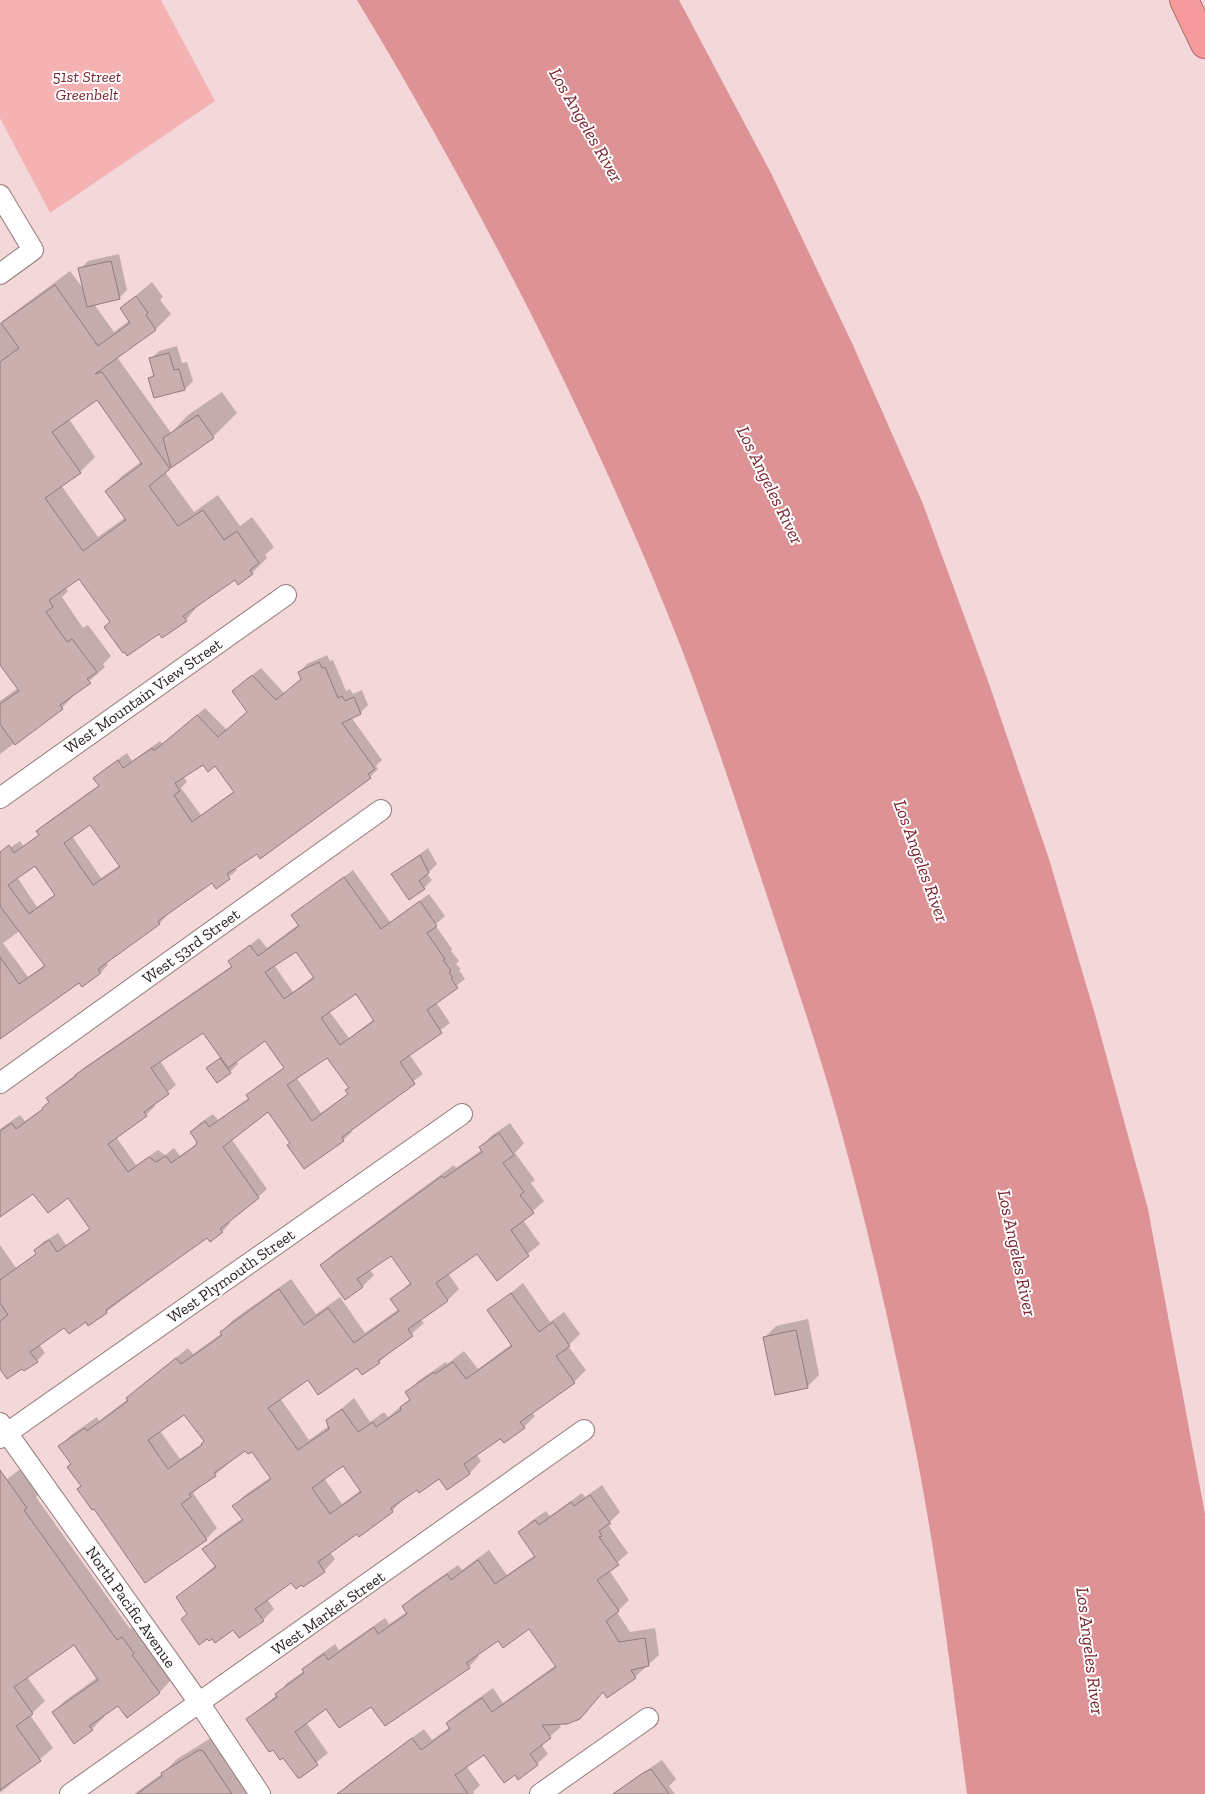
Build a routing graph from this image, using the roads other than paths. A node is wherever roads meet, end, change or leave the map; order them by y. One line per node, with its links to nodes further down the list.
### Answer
1 (1184, 0): 2 (highway)
2 (1205, 44)
3 (0, 195): 4 (street)
4 (0, 274)
5 (286, 595): 6 (street, West Mountain View Street)
6 (0, 798)
7 (381, 810): 8 (street, West 53rd Street)
8 (0, 1083)
9 (462, 1114): 11 (street, West Plymouth Street)
10 (584, 1430): 12 (street, West Market Street)
11 (2, 1431): 12 (street, North Pacific Avenue)
12 (200, 1704): 14 (street, West Market Street); 15 (street, North Pacific Avenue)
13 (648, 1718): 16 (street)
14 (70, 1794)
15 (260, 1794)
16 (540, 1794)

